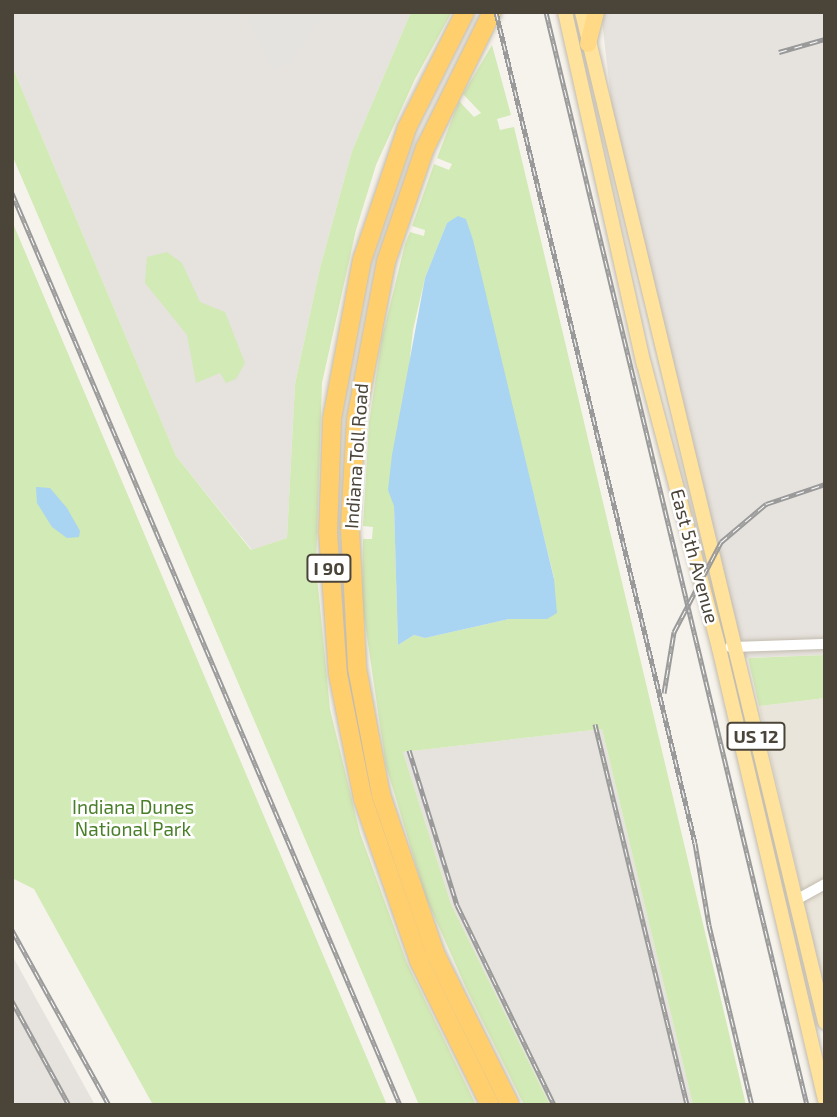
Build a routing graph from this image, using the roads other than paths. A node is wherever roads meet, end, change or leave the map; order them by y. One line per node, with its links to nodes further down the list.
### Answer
1 (492, 12): 15 (highway, Indiana Toll Road / I 90)
2 (565, 12): 9 (main road, East 5th Avenue / US 12)
3 (582, 12): 6 (main road, East 5th Avenue / US 12)
4 (596, 12): 6 (highway)
5 (462, 19): 14 (highway, Indiana Toll Road / I 90)
6 (588, 44): 8 (main road, East 5th Avenue / US 12)
7 (825, 644): 8 (street)
8 (734, 646): 9 (street); 11 (main road, East 5th Avenue / US 12)
9 (719, 648): 13 (main road, East 5th Avenue / US 12)
10 (825, 884): 11 (street)
11 (796, 900): 12 (main road, East 5th Avenue / US 12)
12 (825, 1020)
13 (825, 1101)
14 (490, 1105)
15 (510, 1105)

